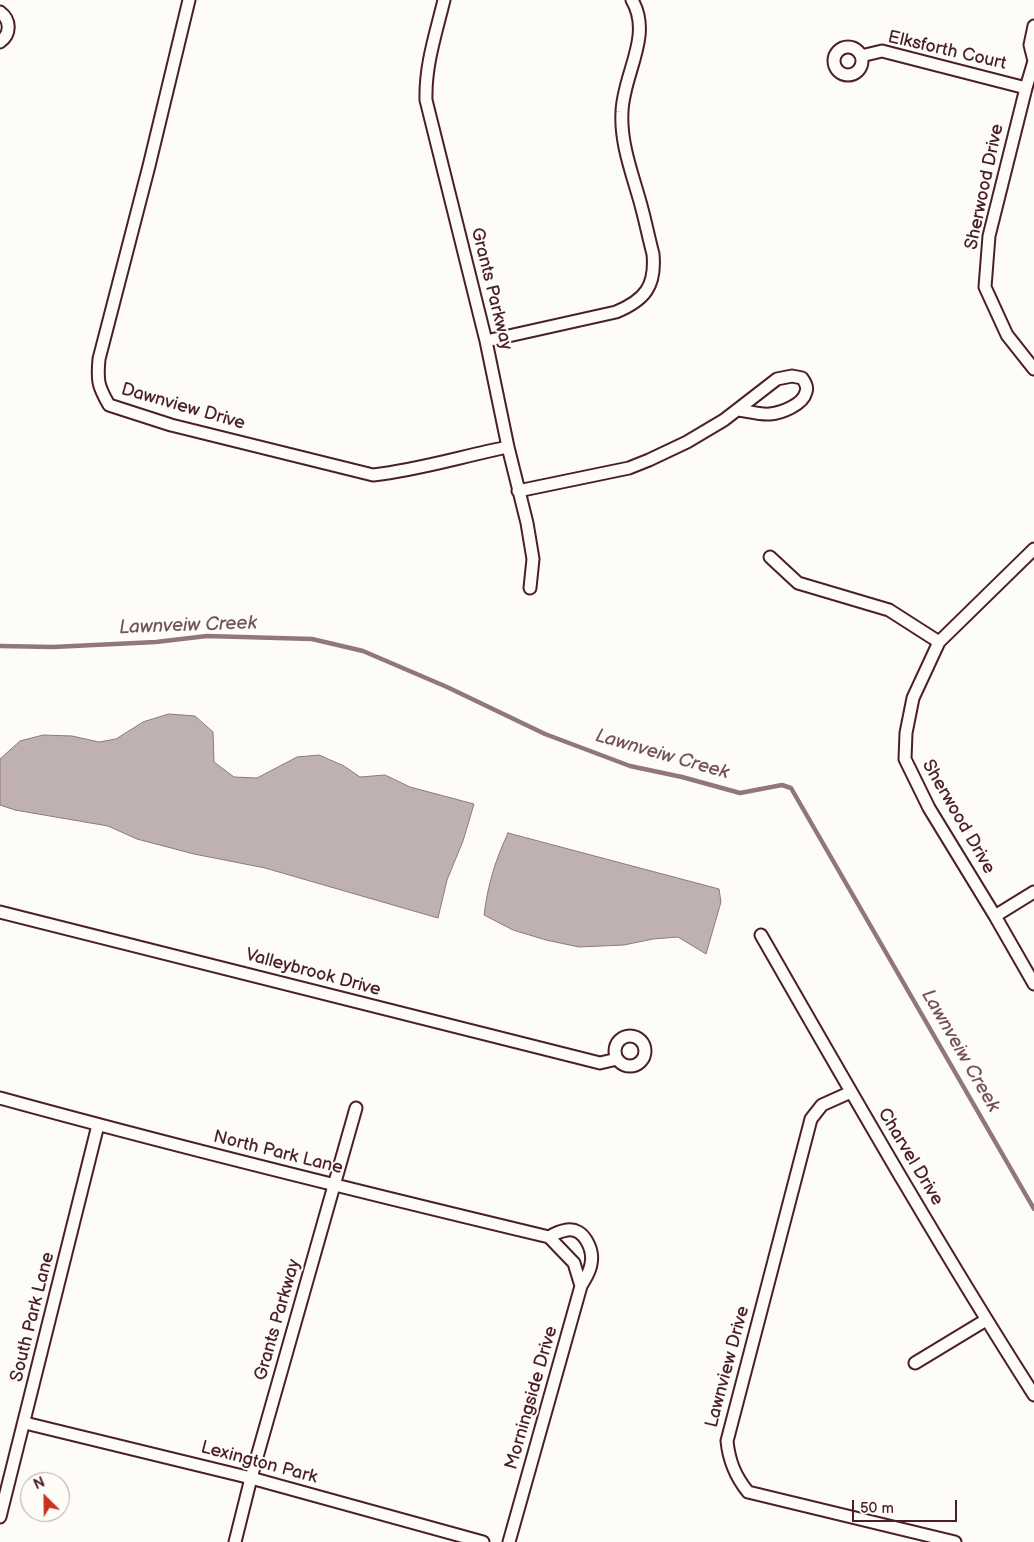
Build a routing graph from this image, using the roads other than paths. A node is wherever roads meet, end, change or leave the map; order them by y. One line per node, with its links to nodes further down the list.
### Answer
1 (189, 0): 13 (street, Dawnview Drive)
2 (444, 0): 10 (street, Grants Parkway)
3 (632, 0): 10 (street)
4 (0, 12): 6 (street)
5 (1034, 26): 8 (street, Sherwood Drive)
6 (0, 42)
7 (861, 56): 9 (street, Elksforth Court)
8 (1034, 61): 9 (street, Sherwood Drive)
9 (1026, 88): 11 (street, Sherwood Drive)
10 (486, 341): 13 (street, Grants Parkway)
11 (1034, 369)
12 (738, 410): 12 (street); 14 (street)
13 (508, 447): 14 (street, Grants Parkway)
14 (518, 491): 17 (street, Grants Parkway)
15 (1034, 549): 18 (street, Sherwood Drive)
16 (770, 557): 18 (street)
17 (530, 588)
18 (940, 642): 21 (street, Sherwood Drive)
19 (1034, 892): 21 (street)
20 (0, 912): 24 (street, Valleybrook Drive)
21 (995, 916): 23 (street, Sherwood Drive)
22 (761, 935): 25 (street, Charvel Drive)
23 (1034, 984)
24 (617, 1059)
25 (851, 1092): 32 (street, Charvel Drive); 41 (street, Lawnview Drive)
26 (0, 1098): 28 (street, North Park Lane)
27 (356, 1108): 29 (street, Grants Parkway)
28 (98, 1125): 29 (street, North Park Lane); 35 (street, South Park Lane)
29 (335, 1185): 30 (street, North Park Lane); 36 (street, Grants Parkway)
30 (548, 1237): 31 (street); 31 (street)
31 (581, 1286): 40 (street, Morningside Drive)
32 (986, 1320): 33 (street); 34 (street, Charvel Drive)
33 (915, 1363)
34 (1034, 1395)
35 (25, 1423): 36 (street, Lexington Park); 37 (street, South Park Lane)
36 (251, 1478): 38 (street, Grants Parkway); 39 (street, Lexington Park)
37 (0, 1517)
38 (235, 1542)
39 (483, 1542)
40 (509, 1542)
41 (955, 1542)

